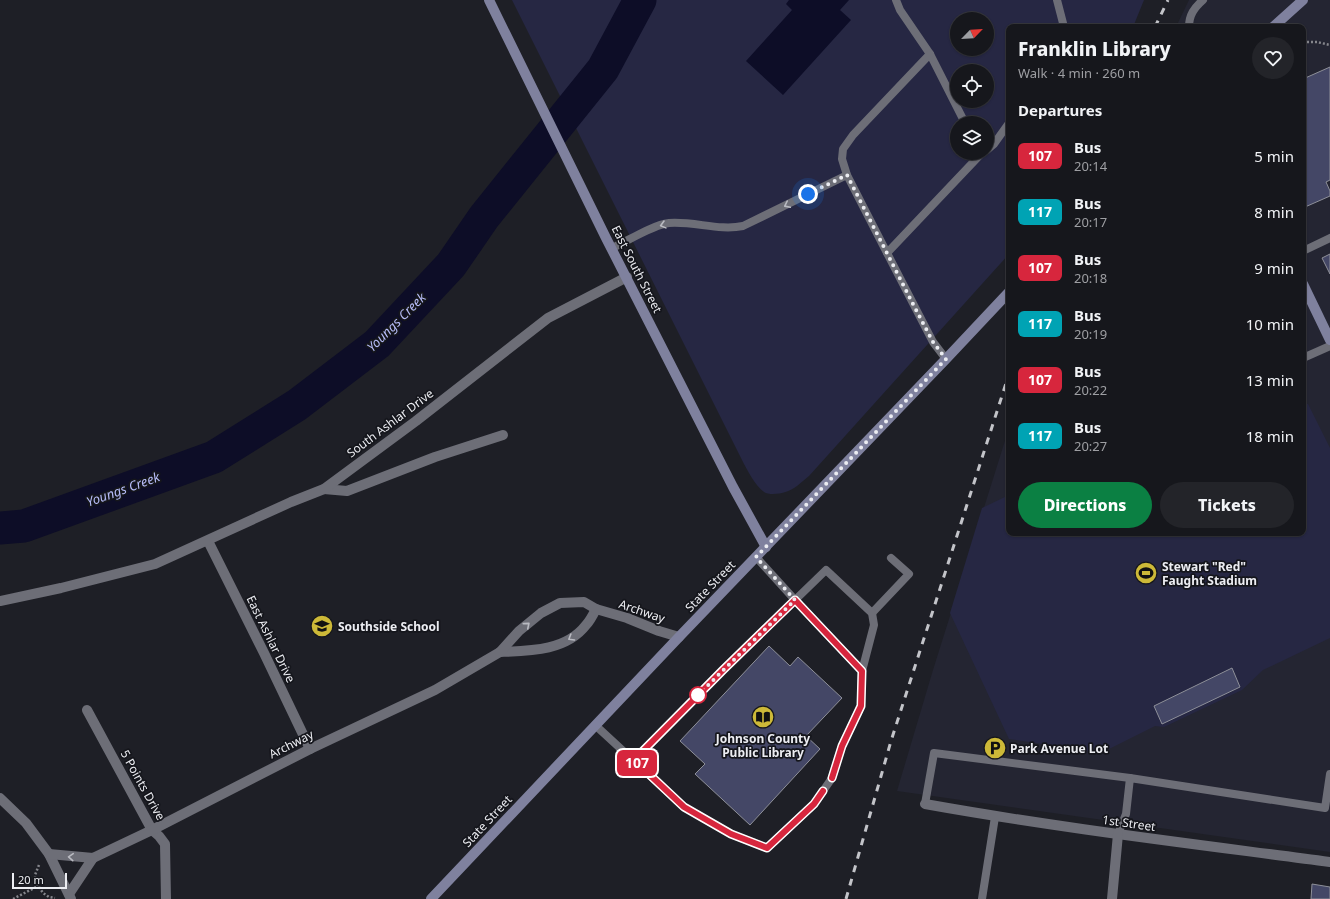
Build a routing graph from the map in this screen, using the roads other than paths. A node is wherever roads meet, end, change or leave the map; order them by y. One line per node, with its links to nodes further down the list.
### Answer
1 (489, 0): 16 (street, East South Street)
2 (896, 0): 9 (lane)
3 (1057, 0): 6 (lane)
4 (1203, 0): 7 (lane)
5 (1303, 0): 8 (street)
6 (1063, 24)
7 (1189, 24)
8 (1276, 24)
9 (930, 54): 10 (lane); 14 (lane)
10 (962, 116)
11 (1006, 127): 12 (lane)
12 (994, 144)
13 (975, 160): 18 (lane)
14 (847, 175): 16 (lane, one-way to 16); 18 (lane)
15 (1330, 238): 17 (lane)
16 (612, 248): 19 (street, East South Street)
17 (1306, 250)
18 (887, 253): 25 (lane)
19 (626, 277): 27 (street, South Ashlar Drive); 29 (street, East South Street)
20 (1306, 290): 22 (street)
21 (1006, 295): 25 (street, State Street)
22 (1330, 340)
23 (1330, 346): 24 (lane)
24 (1306, 357)
25 (946, 359): 29 (street, State Street)
26 (503, 435): 27 (street)
27 (324, 489): 28 (street, South Ashlar Drive)
28 (208, 541): 33 (street, South Ashlar Drive); 41 (street, East Ashlar Drive)
29 (766, 547): 30 (street, State Street)
30 (756, 557): 32 (lane); 36 (street, State Street)
31 (891, 558): 35 (lane)
32 (795, 600): 35 (lane); 38 (lane); 42 (lane)
33 (0, 601)
34 (596, 609): 36 (street, Archway); 37 (street, Archway, one-way to 37); 37 (street, Archway, one-way to 34)
35 (872, 613): 38 (lane)
36 (679, 637): 40 (street, State Street)
37 (500, 652): 41 (street, Archway)
38 (862, 671): 42 (lane)
39 (87, 710): 48 (street, 5 Points Drive)
40 (596, 725): 42 (lane); 55 (street, State Street)
41 (310, 749): 48 (street, Archway)
42 (634, 760)
43 (1330, 774): 44 (lane)
44 (1130, 778): 46 (lane); 49 (lane)
45 (0, 798): 50 (street)
46 (925, 804): 47 (street, 1st Street)
47 (995, 817): 49 (street, 1st Street); 56 (lane)
48 (152, 830): 51 (street, Archway); 54 (street, 5 Points Drive)
49 (1118, 834): 52 (street, 1st Street); 57 (street)
50 (49, 854): 51 (street, Archway, one-way to 50); 53 (street)
51 (93, 858): 53 (street)
52 (1330, 862)
53 (70, 896)
54 (166, 899)
55 (431, 899)
56 (982, 899)
57 (1112, 899)

